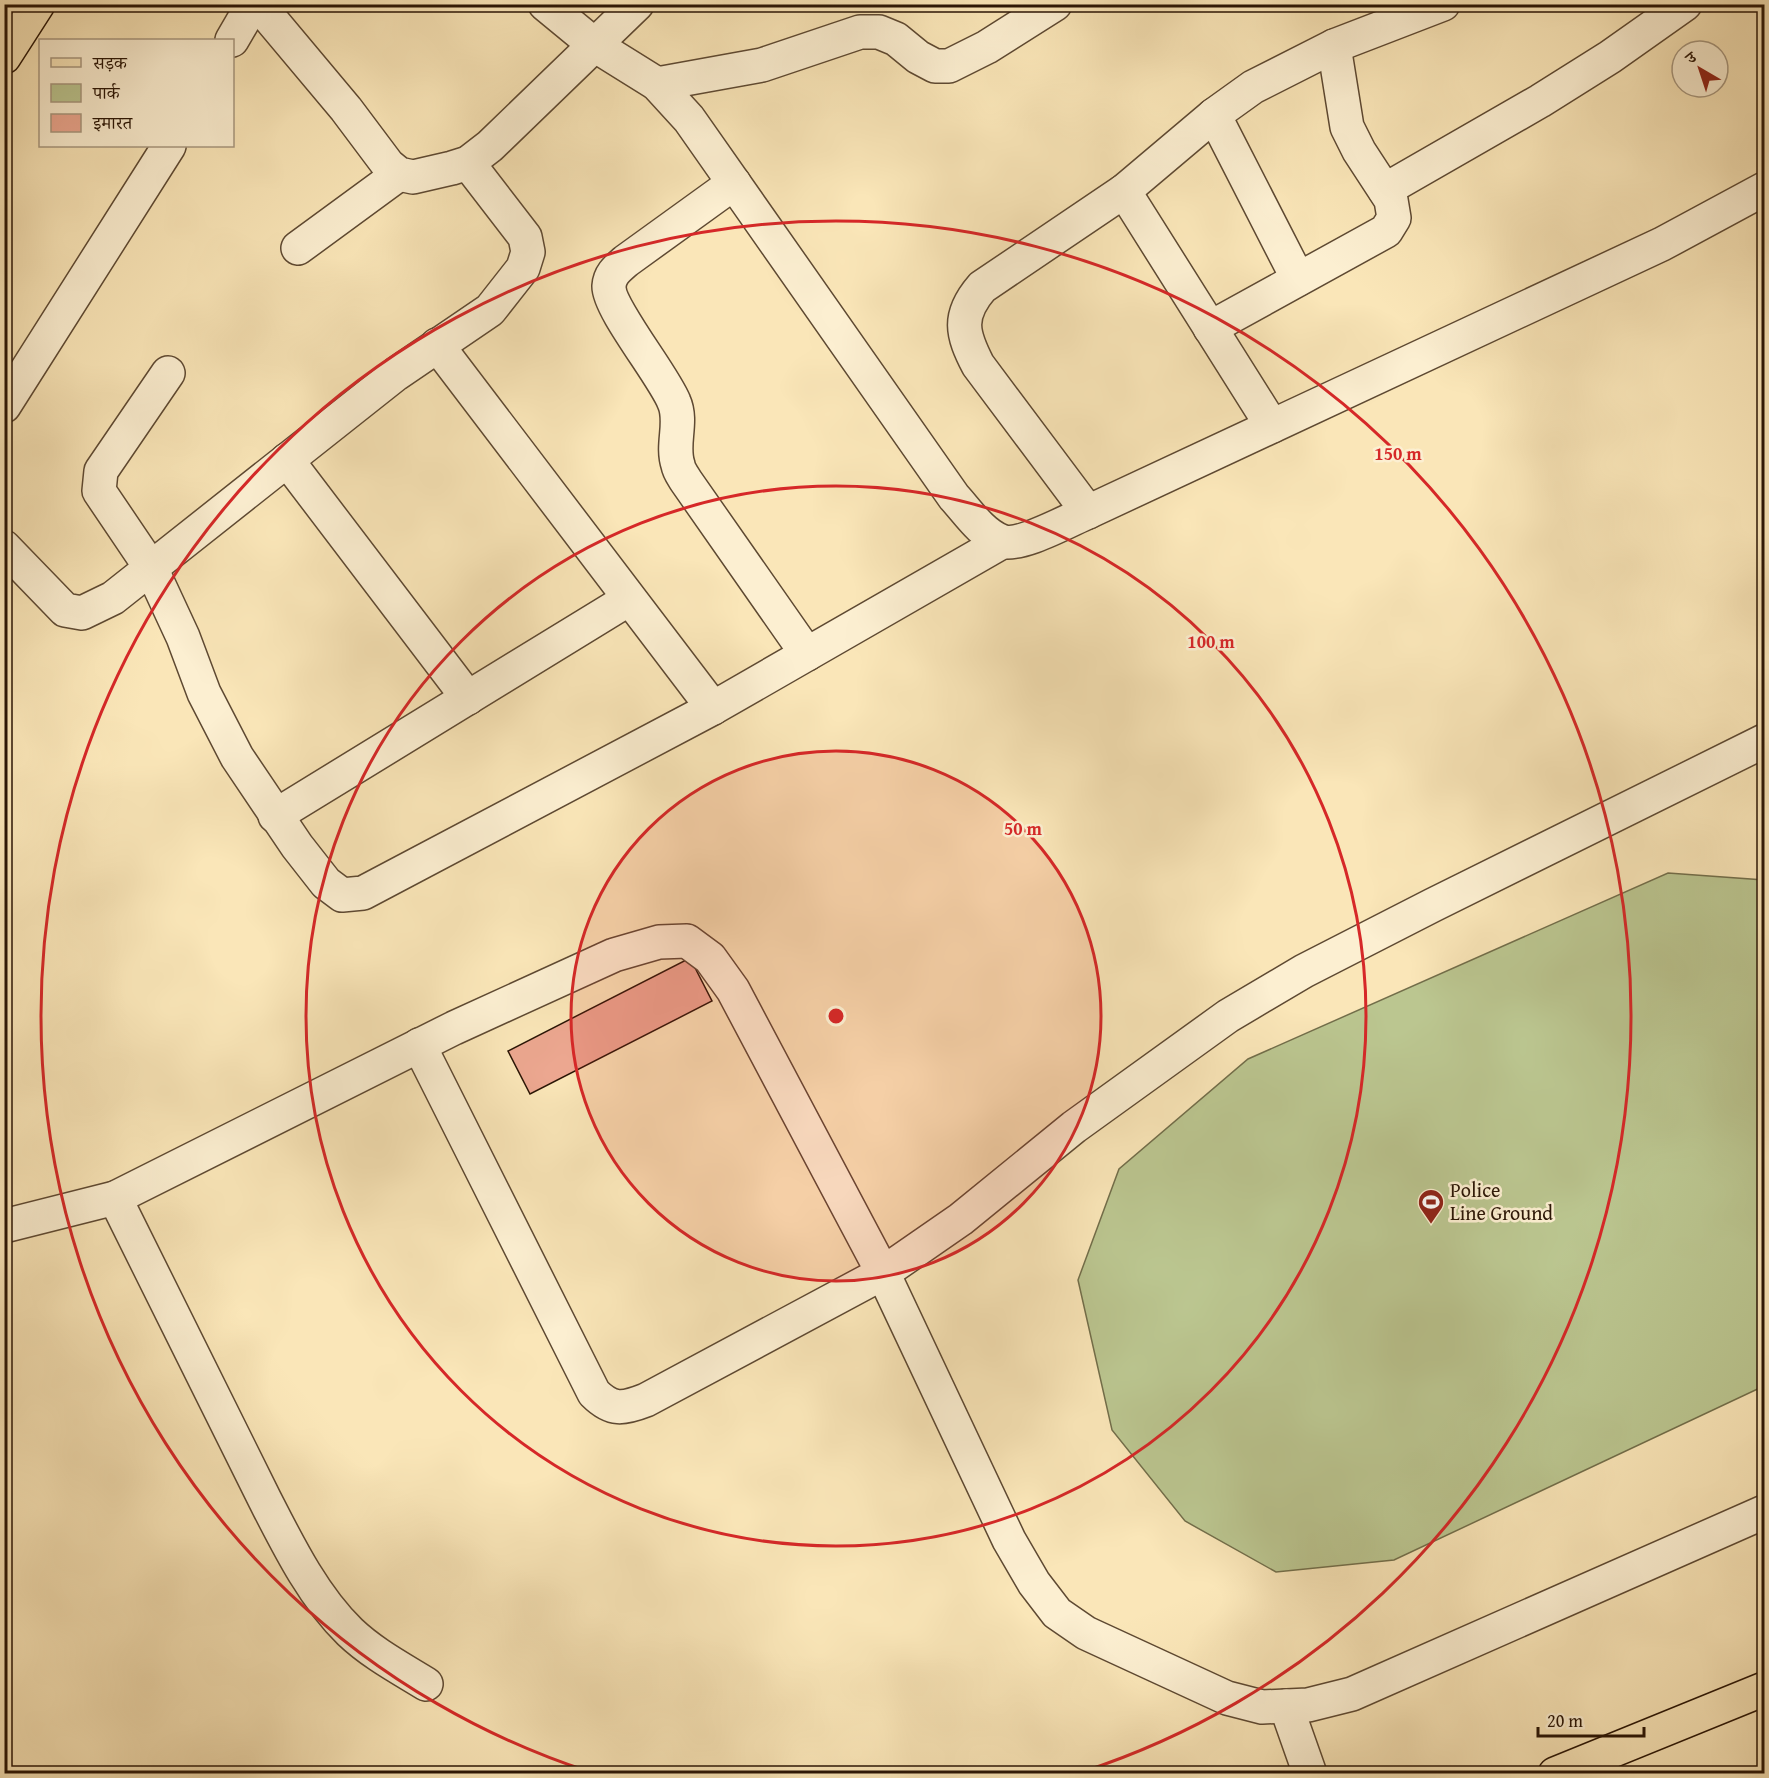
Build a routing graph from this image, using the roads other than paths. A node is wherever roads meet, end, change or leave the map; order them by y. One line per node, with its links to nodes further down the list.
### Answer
1 (38, 4): 12 (main road)
2 (253, 4): 9 (street)
3 (258, 4): 17 (street)
4 (545, 4): 10 (street)
5 (637, 4): 10 (street)
6 (1055, 4): 13 (street)
7 (1443, 4): 11 (street)
8 (1684, 4): 20 (street)
9 (233, 39)
10 (596, 46): 13 (street); 16 (street)
11 (1334, 46): 14 (street); 20 (street)
12 (4, 57)
13 (657, 84): 18 (street)
14 (1215, 115): 21 (street); 23 (street)
15 (168, 147): 27 (street)
16 (468, 163): 17 (street); 25 (street)
17 (399, 174): 22 (street)
18 (734, 183): 31 (street); 35 (street)
19 (1764, 189): 28 (street)
20 (1385, 190): 23 (street)
21 (1124, 191): 24 (street); 30 (street)
22 (298, 248)
23 (1298, 279): 24 (street)
24 (1210, 328): 28 (street)
25 (437, 345): 29 (street); 34 (street)
26 (168, 373): 33 (street)
27 (4, 406)
28 (1272, 426): 30 (street)
29 (287, 460): 33 (street); 36 (street)
30 (1088, 512): 31 (street)
31 (1002, 542): 35 (street)
32 (4, 547): 33 (street)
33 (151, 568): 39 (street)
34 (629, 599): 36 (street); 37 (street)
35 (807, 654): 37 (street)
36 (468, 698): 39 (street)
37 (713, 708): 39 (street)
38 (1764, 741): 43 (street)
39 (275, 816)
40 (419, 1045): 41 (street); 43 (street); 43 (street)
41 (116, 1198): 42 (street); 45 (street)
42 (4, 1226)
43 (883, 1273): 47 (street)
44 (1764, 1512): 47 (street)
45 (426, 1684)
46 (1764, 1689): 49 (main road)
47 (1286, 1706): 48 (street)
48 (1310, 1773)
49 (1555, 1773)

